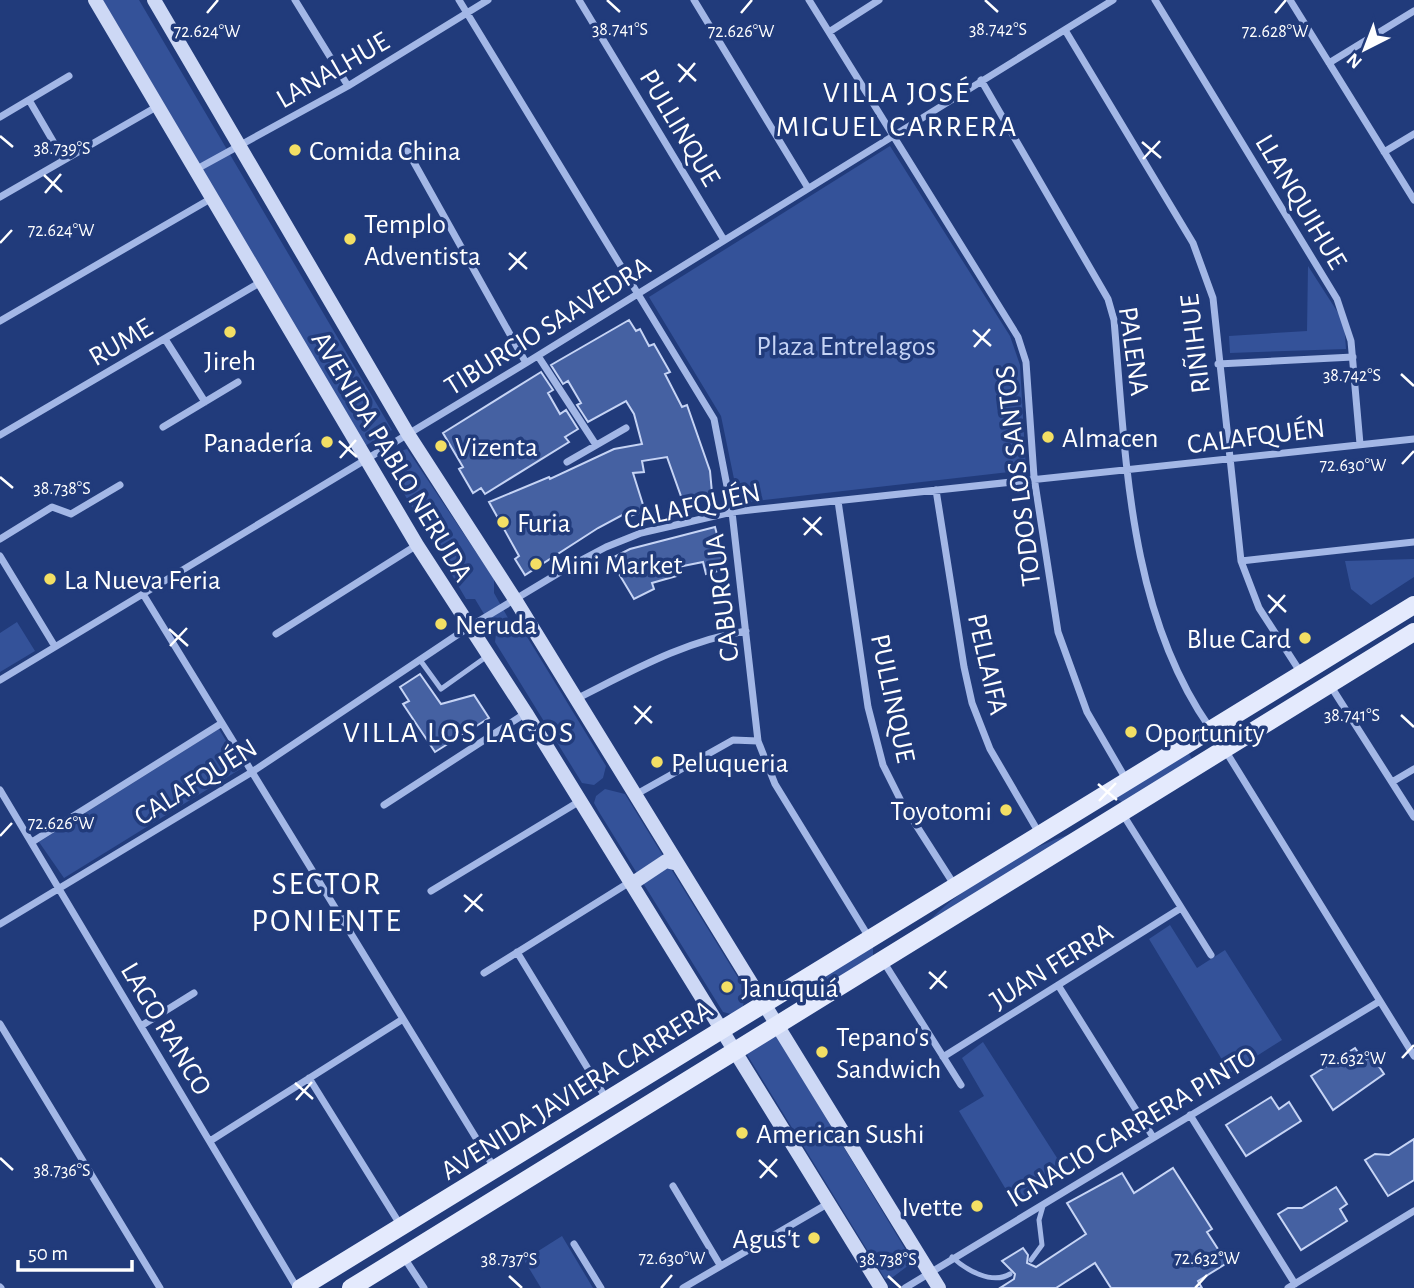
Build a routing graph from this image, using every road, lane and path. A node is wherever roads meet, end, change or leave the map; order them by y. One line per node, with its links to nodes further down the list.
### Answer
1 (95, 0): 22 (main road, AVENIDA PABLO NERUDA)
2 (154, 0): 26 (main road, AVENIDA PABLO NERUDA)
3 (295, 0): 20 (street)
4 (459, 0): 14 (street, CABURGUA)
5 (488, 0): 14 (street, LANALHUE)
6 (579, 0): 35 (street, PULLINQUE)
7 (694, 0): 31 (street)
8 (809, 0): 16 (street, TODOS LOS SANTOS)
9 (879, 0): 16 (street)
10 (1113, 0): 15 (street, TIBURCIO SAAVEDRA)
11 (1155, 0): 41 (street, LLANQUIHUE)
12 (1290, 0): 17 (street)
13 (1414, 11): 17 (street)
14 (467, 13): 20 (street, LANALHUE); 37 (street, CABURGUA)
15 (1065, 30): 19 (street, TIBURCIO SAAVEDRA); 43 (street, RIÑIHUE)
16 (829, 32): 25 (street, TODOS LOS SANTOS)
17 (1329, 63): 28 (street)
18 (69, 76): 21 (street)
19 (981, 80): 25 (street, TIBURCIO SAAVEDRA); 56 (street, PALENA)
20 (348, 86): 26 (street, LANALHUE)
21 (29, 100): 23 (street); 29 (street)
22 (158, 106): 29 (street); 30 (main road, AVENIDA PABLO NERUDA)
23 (0, 117)
24 (1414, 134): 28 (street)
25 (892, 135): 31 (street, TIBURCIO SAAVEDRA); 57 (street, TODOS LOS SANTOS)
26 (240, 146): 30 (street, LANALHUE); 49 (main road, AVENIDA PABLO NERUDA)
27 (407, 150): 42 (street)
28 (1384, 152): 34 (street)
29 (64, 160): 32 (street)
30 (195, 170): 33 (main road, AVENIDA PABLO NERUDA)
31 (808, 188): 35 (street, TIBURCIO SAAVEDRA)
32 (0, 197)
33 (212, 198): 36 (main road, AVENIDA PABLO NERUDA); 38 (street)
34 (1414, 200)
35 (724, 240): 37 (street, TIBURCIO SAAVEDRA)
36 (261, 282): 39 (street, RUME); 53 (main road, AVENIDA PABLO NERUDA)
37 (638, 294): 40 (street, TIBURCIO SAAVEDRA); 61 (street, CABURGUA)
38 (0, 321)
39 (165, 339): 45 (street); 48 (street, RUME)
40 (538, 356): 42 (street, TIBURCIO SAAVEDRA); 52 (street)
41 (1353, 357): 43 (street); 51 (street, LLANQUIHUE)
42 (526, 363): 49 (street, TIBURCIO SAAVEDRA)
43 (1218, 364): 54 (street, RIÑIHUE)
44 (238, 382): 45 (street)
45 (205, 402): 46 (street)
46 (163, 427)
47 (626, 428): 52 (street)
48 (0, 435)
49 (408, 435): 53 (street, TIBURCIO SAAVEDRA); 68 (main road, AVENIDA PABLO NERUDA)
50 (1414, 439): 51 (street, CALAFQUÉN)
51 (1360, 444): 54 (street, CALAFQUÉN)
52 (596, 445): 55 (street)
53 (365, 459): 64 (main road, AVENIDA PABLO NERUDA); 67 (street, TIBURCIO SAAVEDRA)
54 (1230, 459): 56 (street, CALAFQUÉN); 66 (street, RIÑIHUE)
55 (567, 462)
56 (1127, 470): 57 (street, CALAFQUÉN); 85 (street, PALENA)
57 (1034, 477): 59 (street, CALAFQUÉN); 90 (street, TODOS LOS SANTOS)
58 (120, 485): 62 (street)
59 (936, 490): 60 (street, CALAFQUÉN); 99 (street, PELLAIFA)
60 (838, 501): 61 (street, CALAFQUÉN); 103 (street, PULLINQUE)
61 (732, 512): 68 (street, CALAFQUÉN); 71 (street, CABURGUA)
62 (0, 539)
63 (1414, 542): 66 (street)
64 (417, 545): 70 (main road, AVENIDA PABLO NERUDA); 73 (street)
65 (0, 556): 74 (street)
66 (1241, 561): 78 (street, RIÑIHUE)
67 (143, 594): 74 (street, TIBURCIO SAAVEDRA); 84 (street)
68 (516, 601): 70 (street, CALAFQUÉN); 81 (main road, AVENIDA PABLO NERUDA)
69 (1414, 605): 76 (main road, AVENIDA JAVIERA CARRERA)
70 (469, 627): 75 (main road, AVENIDA PABLO NERUDA); 77 (street, CALAFQUÉN)
71 (747, 631): 81 (street); 86 (street, CABURGUA)
72 (1414, 632): 80 (main road, AVENIDA JAVIERA CARRERA)
73 (276, 634)
74 (54, 645): 79 (street, TIBURCIO SAAVEDRA)
75 (488, 656): 77 (lane); 82 (main road, AVENIDA PABLO NERUDA)
76 (1333, 656): 78 (main road, AVENIDA JAVIERA CARRERA); 80 (main road)
77 (420, 660): 89 (street, CALAFQUÉN)
78 (1302, 674): 83 (main road, AVENIDA JAVIERA CARRERA)
79 (0, 680)
80 (1330, 684): 87 (main road, AVENIDA JAVIERA CARRERA); 91 (street)
81 (575, 699): 93 (main road, AVENIDA PABLO NERUDA)
82 (526, 713): 95 (main road, AVENIDA PABLO NERUDA); 96 (street)
83 (1230, 717): 85 (main road, AVENIDA JAVIERA CARRERA); 87 (main road)
84 (222, 723): 89 (street); 100 (street, CALAFQUÉN)
85 (1211, 728): 90 (main road, AVENIDA JAVIERA CARRERA)
86 (758, 741): 93 (street); 108 (street, CABURGUA)
87 (1225, 749): 97 (main road, AVENIDA JAVIERA CARRERA); 115 (street)
88 (1414, 769): 91 (street)
89 (252, 772): 104 (street, CALAFQUÉN); 117 (street)
90 (1127, 782): 94 (main road, AVENIDA JAVIERA CARRERA)
91 (1392, 782): 98 (street)
92 (0, 790): 100 (street, LAGO RANCO)
93 (635, 795): 101 (main road, AVENIDA PABLO NERUDA)
94 (1097, 800): 97 (main road); 99 (main road, AVENIDA JAVIERA CARRERA)
95 (581, 801): 102 (main road, AVENIDA PABLO NERUDA); 105 (street)
96 (384, 805)
97 (1122, 813): 106 (street); 111 (main road, AVENIDA JAVIERA CARRERA)
98 (1414, 817)
99 (1040, 835): 103 (main road, AVENIDA JAVIERA CARRERA)
100 (32, 842): 104 (street, LAGO RANCO)
101 (677, 864): 102 (main road); 116 (main road, AVENIDA PABLO NERUDA)
102 (632, 882): 109 (street); 121 (main road, AVENIDA PABLO NERUDA)
103 (956, 887): 108 (main road, AVENIDA JAVIERA CARRERA)
104 (59, 888): 107 (street, CALAFQUÉN); 120 (street, LAGO RANCO)
105 (431, 891)
106 (1181, 908): 110 (street); 113 (street, JUAN FERRA)
107 (0, 924)
108 (876, 936): 111 (main road); 116 (main road, AVENIDA JAVIERA CARRERA)
109 (517, 952): 112 (street); 127 (street)
110 (1211, 955)
111 (883, 960): 119 (main road, AVENIDA JAVIERA CARRERA); 124 (street)
112 (484, 972)
113 (1058, 985): 124 (street, JUAN FERRA); 129 (street)
114 (194, 993): 120 (street)
115 (1380, 1001): 123 (street); 128 (street, IGNACIO CARRERA PINTO)
116 (764, 1004): 119 (main road, AVENIDA PABLO NERUDA); 121 (main road, AVENIDA JAVIERA CARRERA)
117 (403, 1019): 125 (street); 131 (street)
118 (0, 1024): 146 (street)
119 (778, 1025): 122 (main road, AVENIDA JAVIERA CARRERA); 143 (main road, AVENIDA PABLO NERUDA)
120 (141, 1026): 130 (street, LAGO RANCO)
121 (724, 1029): 122 (main road, AVENIDA PABLO NERUDA); 127 (main road, AVENIDA JAVIERA CARRERA)
122 (737, 1050): 133 (main road, AVENIDA JAVIERA CARRERA); 135 (main road, AVENIDA PABLO NERUDA)
123 (1414, 1056)
124 (943, 1057): 126 (street)
125 (309, 1078): 130 (street); 137 (street)
126 (961, 1085)
127 (607, 1101): 131 (main road, AVENIDA JAVIERA CARRERA)
128 (1190, 1115): 129 (street, IGNACIO CARRERA PINTO); 145 (street)
129 (1153, 1137): 134 (street, IGNACIO CARRERA PINTO)
130 (209, 1141): 147 (street, LAGO RANCO)
131 (495, 1170): 133 (main road); 137 (main road, AVENIDA JAVIERA CARRERA)
132 (673, 1186): 142 (street)
133 (492, 1201): 139 (main road, AVENIDA JAVIERA CARRERA)
134 (1046, 1201): 140 (street, IGNACIO CARRERA PINTO); 141 (lane)
135 (829, 1203): 142 (street); 152 (main road, AVENIDA PABLO NERUDA)
136 (1414, 1211): 145 (street)
137 (401, 1227): 147 (main road, AVENIDA JAVIERA CARRERA)
138 (574, 1244): 150 (street)
139 (403, 1256): 148 (main road, AVENIDA JAVIERA CARRERA); 149 (street)
140 (952, 1257): 143 (street, IGNACIO CARRERA PINTO); 144 (lane)
141 (1031, 1260)
142 (720, 1265): 151 (street)
143 (928, 1271): 153 (street, IGNACIO CARRERA PINTO); 154 (main road, AVENIDA PABLO NERUDA)
144 (1010, 1274)
145 (1292, 1286)
146 (160, 1288)
147 (299, 1288)
148 (351, 1288)
149 (424, 1288)
150 (601, 1288)
151 (682, 1288)
152 (881, 1288)
153 (905, 1288)
154 (939, 1288)

